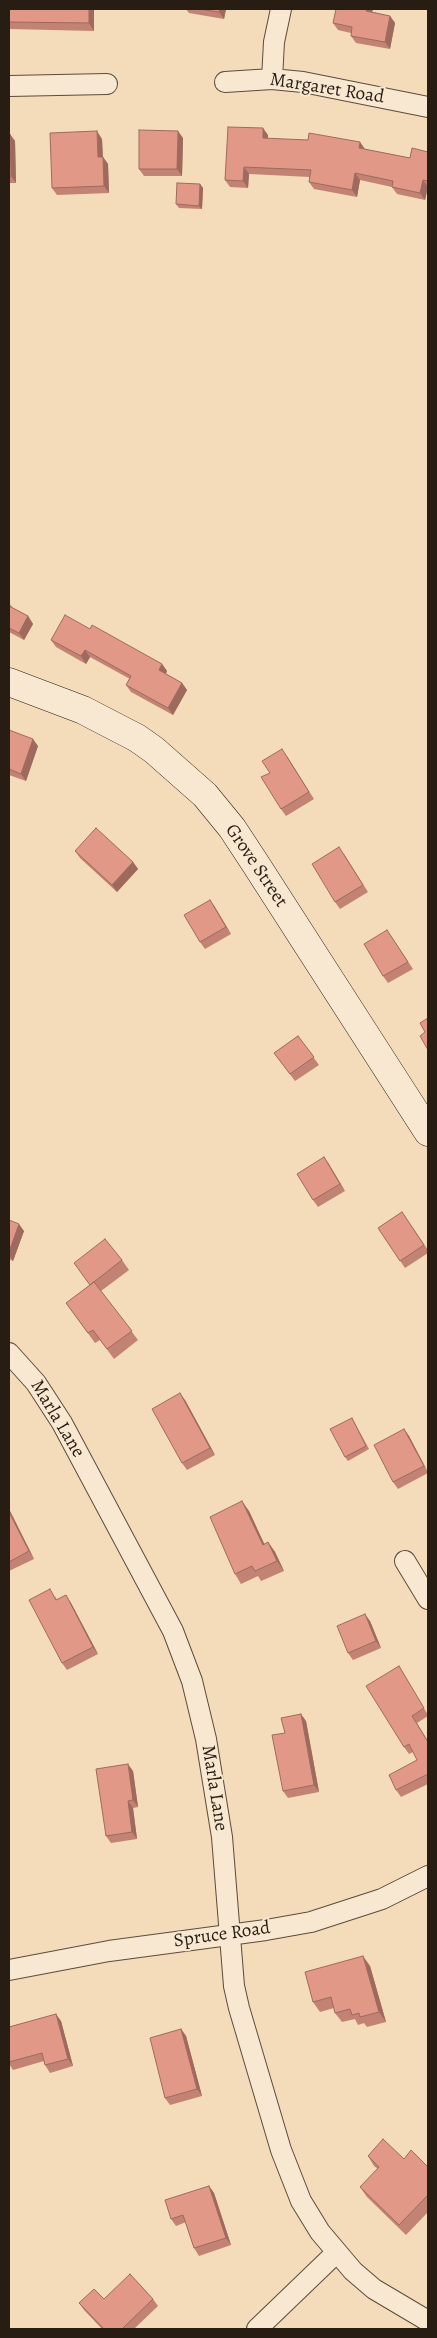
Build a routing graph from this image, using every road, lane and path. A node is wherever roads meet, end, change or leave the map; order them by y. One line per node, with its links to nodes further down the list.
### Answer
1 (281, 9): 2 (street)
2 (272, 78): 3 (street, Margaret Road); 6 (street, Margaret Road)
3 (225, 82)
4 (107, 84): 5 (street)
5 (9, 86)
6 (428, 107)
7 (9, 682): 8 (main road, Grove Street)
8 (428, 1132)
9 (9, 1353): 13 (street, Marla Lane)
10 (405, 1561): 11 (street)
11 (428, 1599)
12 (428, 1876): 13 (street, Spruce Road)
13 (230, 1934): 14 (street, Spruce Road); 15 (street, Marla Lane)
14 (9, 1970)
15 (336, 2253): 16 (street, Marla Lane); 17 (street)
16 (428, 2321)
17 (257, 2329)

